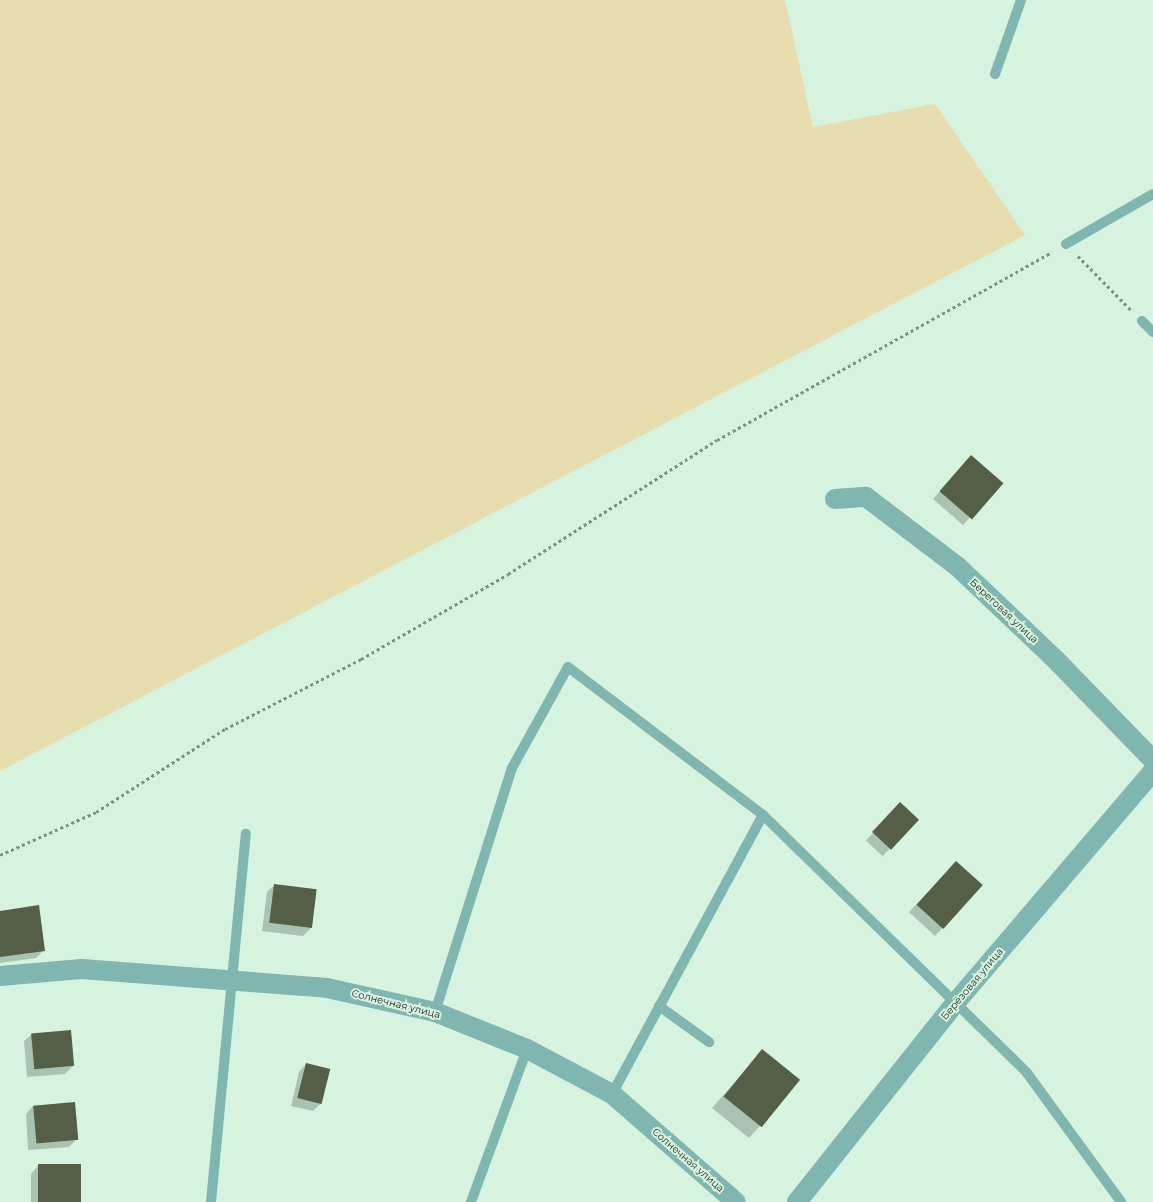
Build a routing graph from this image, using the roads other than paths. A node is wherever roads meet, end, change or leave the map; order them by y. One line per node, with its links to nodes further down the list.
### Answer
1 (1021, 0): 2 (lane)
2 (995, 74)
3 (1153, 194): 4 (lane)
4 (1066, 244)
5 (1142, 321): 6 (lane)
6 (1153, 332)
7 (835, 499): 8 (street, Береговая улица)
8 (1153, 760)
9 (1153, 772): 14 (street, Берёзовая улица)
10 (763, 815): 14 (lane); 15 (lane); 16 (lane)
11 (246, 834): 13 (lane)
12 (0, 976): 13 (street, Солнечная улица)
13 (234, 980): 16 (street, Солнечная улица); 20 (lane)
14 (956, 1002): 23 (street, Берёзовая улица); 24 (lane)
15 (659, 1006): 17 (lane); 19 (lane)
16 (435, 1012): 18 (street, Солнечная улица)
17 (709, 1042)
18 (527, 1049): 19 (street, Солнечная улица); 21 (lane)
19 (612, 1094): 22 (street, Солнечная улица)
20 (211, 1202)
21 (472, 1202)
22 (736, 1202)
23 (797, 1202)
24 (1121, 1202)

